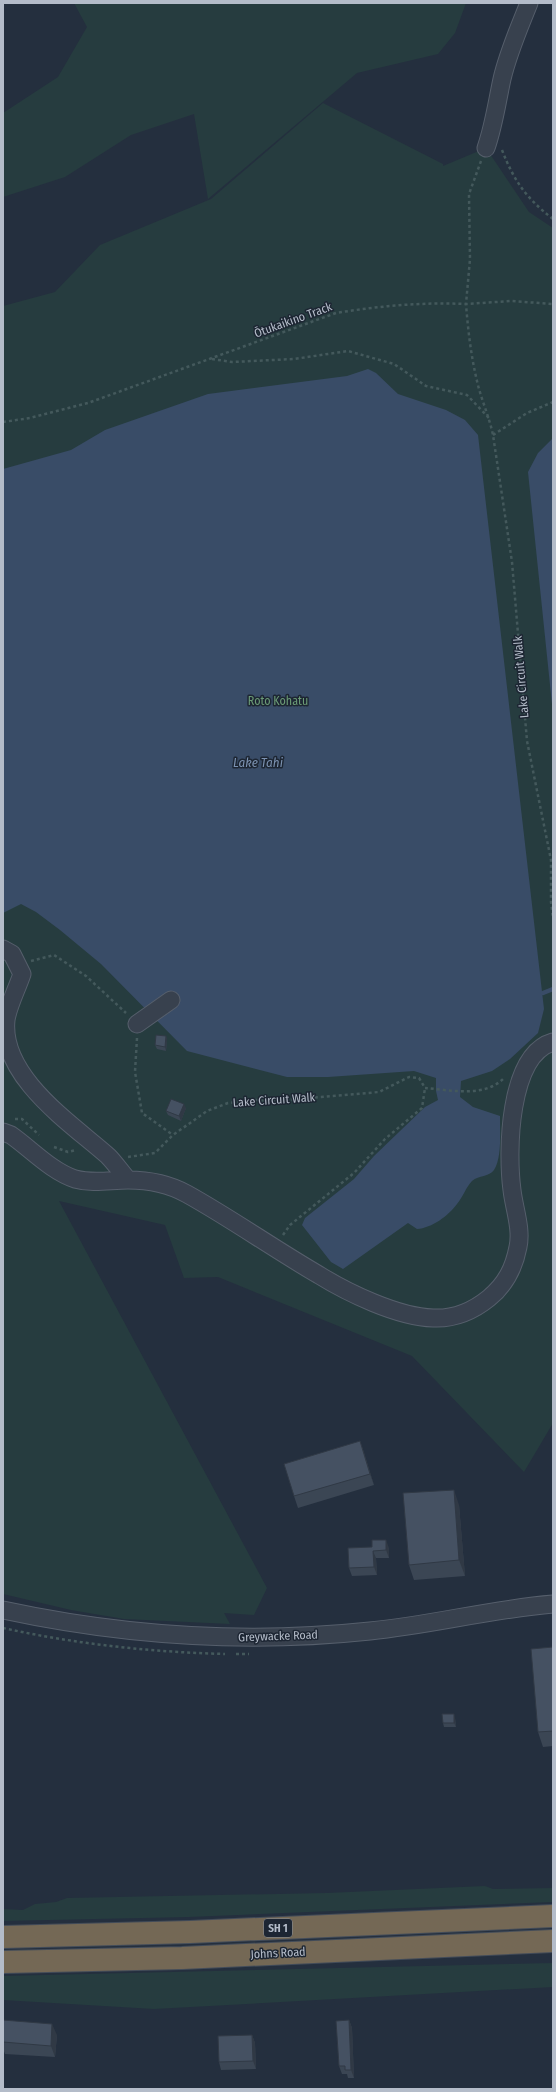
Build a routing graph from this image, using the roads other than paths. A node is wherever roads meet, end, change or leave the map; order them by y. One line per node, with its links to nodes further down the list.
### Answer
1 (529, 3): 2 (street)
2 (486, 148)
3 (3, 949): 8 (street)
4 (171, 1000): 5 (street)
5 (137, 1024)
6 (553, 1042): 8 (street)
7 (7, 1125): 8 (street)
8 (128, 1180)
9 (553, 1604): 10 (street, Greywacke Road)
10 (3, 1610)
11 (553, 1916): 12 (highway, Johns Road / SH 1)
12 (3, 1937)
13 (553, 1943): 14 (highway, Johns Road / SH 1)
14 (3, 1962)

